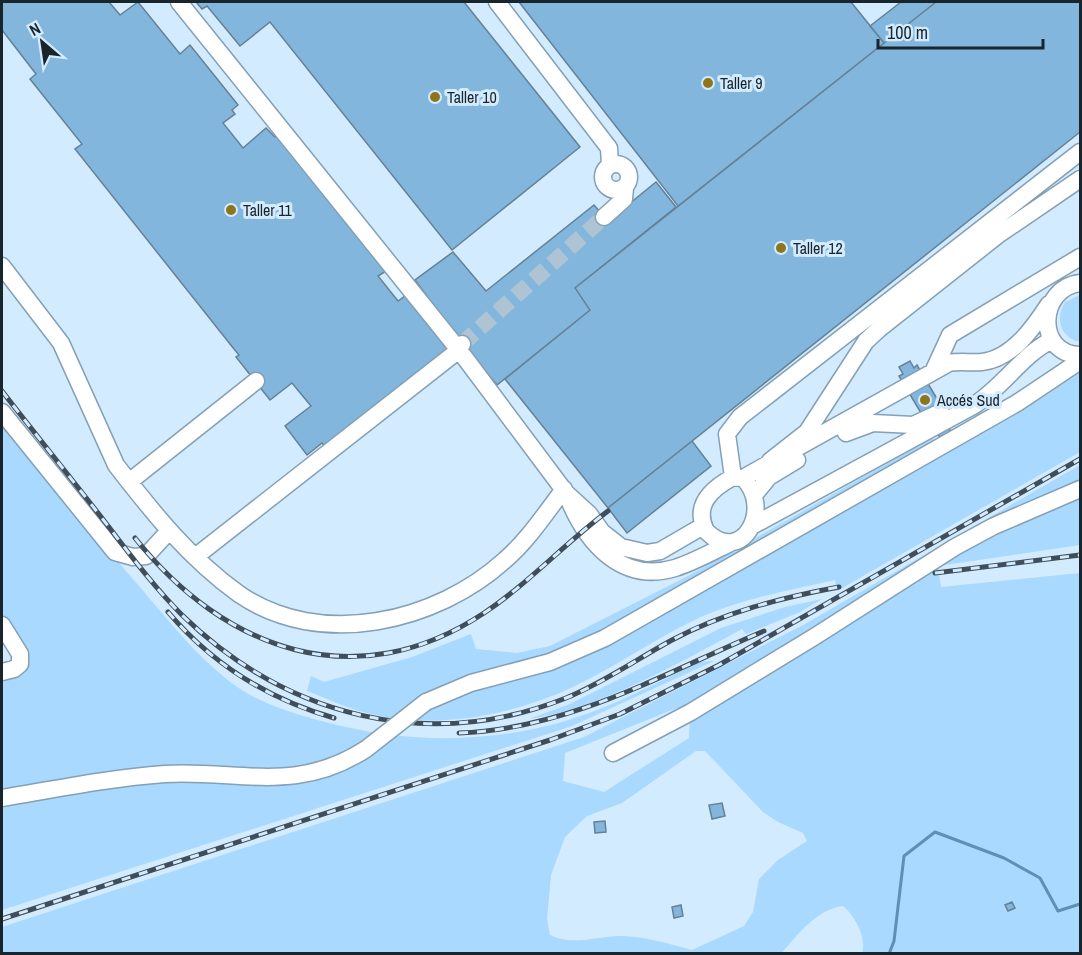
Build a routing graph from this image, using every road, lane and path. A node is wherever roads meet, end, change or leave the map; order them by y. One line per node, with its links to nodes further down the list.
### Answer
1 (179, 2): 14 (street)
2 (497, 2): 4 (street)
3 (1080, 152): 24 (street)
4 (616, 165): 6 (street); 6 (street)
5 (1080, 179): 23 (street)
6 (625, 188): 7 (street)
7 (604, 217)
8 (1077, 263): 12 (street)
9 (2, 266): 25 (street)
10 (1080, 283): 11 (street)
11 (1049, 304): 13 (street); 17 (street)
12 (975, 319): 17 (street); 19 (street)
13 (1054, 343): 15 (street); 18 (street); 21 (street)
14 (461, 347): 27 (street); 33 (street)
15 (1080, 355)
16 (1080, 361): 21 (street)
17 (967, 362): 19 (street)
18 (1017, 369): 28 (street); 30 (street)
19 (933, 372): 23 (street)
20 (256, 381): 25 (street)
21 (1044, 385): 37 (street, bridge)
22 (2, 412): 31 (street)
23 (770, 461): 24 (street)
24 (738, 478): 28 (street); 29 (street)
25 (129, 482): 31 (street)
26 (1080, 489): 36 (street)
27 (565, 491): 29 (street); 32 (street); 33 (street)
28 (754, 495): 30 (street)
29 (703, 526): 32 (street)
30 (753, 526): 32 (street)
31 (169, 531): 33 (street)
32 (730, 543)
33 (195, 557)
34 (2, 625): 35 (street)
35 (2, 672)
36 (613, 753)
37 (2, 798)

